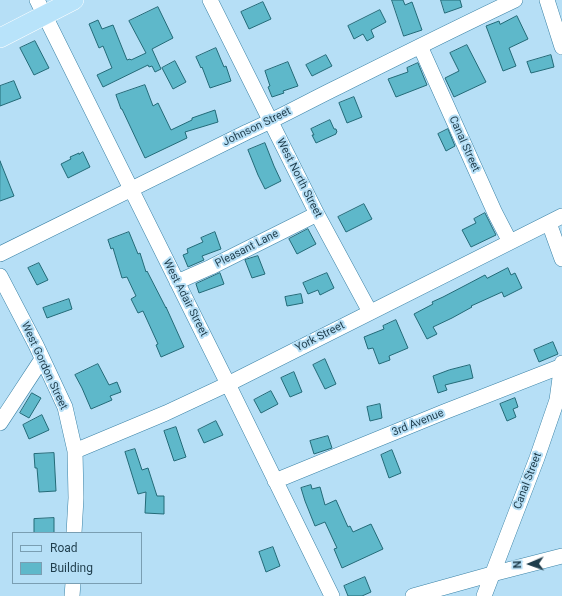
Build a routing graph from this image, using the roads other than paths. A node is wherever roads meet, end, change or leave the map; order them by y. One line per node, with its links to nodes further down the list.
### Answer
1 (74, 0): 5 (main road)
2 (210, 0): 9 (street, West North Street)
3 (514, 0): 7 (street, Johnson Street)
4 (547, 0): 8 (street)
5 (41, 8): 6 (main road); 10 (street, West Adair Street)
6 (0, 38)
7 (420, 46): 9 (street, Johnson Street); 13 (street, Canal Street)
8 (562, 47)
9 (271, 122): 10 (street, Johnson Street); 11 (street, West North Street)
10 (131, 190): 14 (street, Johnson Street); 17 (street, West Adair Street)
11 (317, 214): 17 (street, Pleasant Lane); 18 (street, West North Street)
12 (556, 220): 13 (street, York Street); 15 (street)
13 (510, 242): 18 (street, York Street)
14 (0, 254)
15 (562, 259)
16 (0, 276): 19 (street, West Gordon Street)
17 (177, 282): 21 (street, West Adair Street)
18 (370, 312): 21 (street, York Street)
19 (42, 359): 22 (street); 23 (street, West Gordon Street)
20 (562, 365): 24 (street, 3rd Avenue); 27 (street, Canal Street)
21 (228, 384): 23 (street, York Street); 24 (street, West Adair Street)
22 (0, 423)
23 (75, 451): 25 (street, West Gordon Street)
24 (275, 481): 30 (street, West Adair Street)
25 (74, 532)
26 (562, 556): 27 (street)
27 (492, 574): 31 (street); 32 (street, Canal Street)
28 (73, 584): 29 (street)
29 (72, 596)
30 (332, 596)
31 (413, 596)
32 (484, 596)

